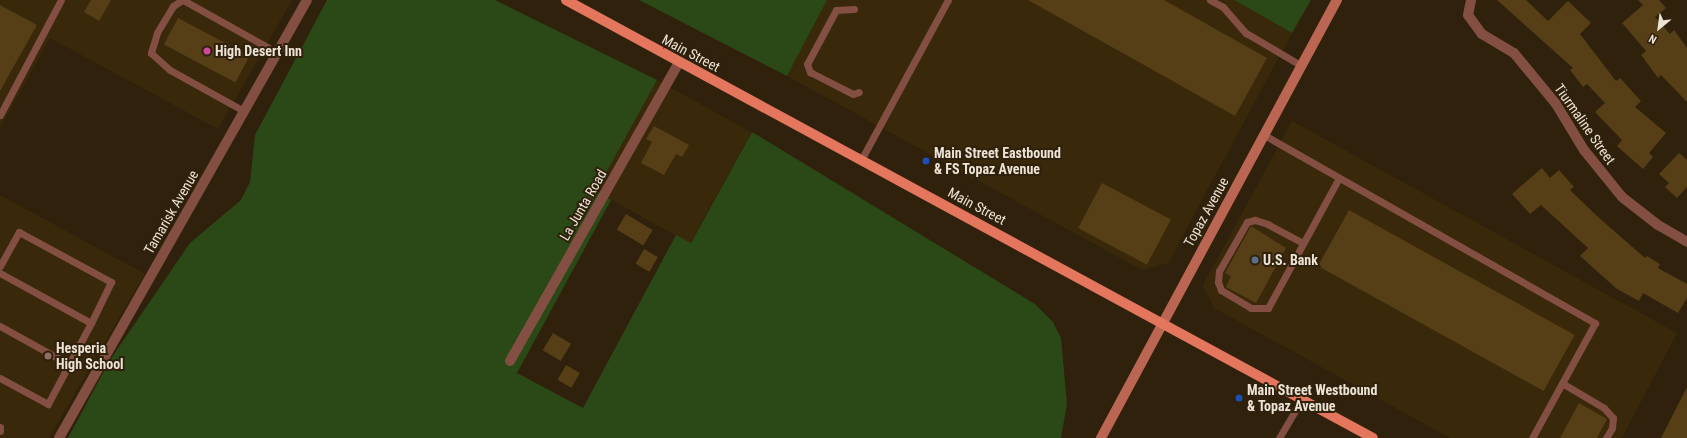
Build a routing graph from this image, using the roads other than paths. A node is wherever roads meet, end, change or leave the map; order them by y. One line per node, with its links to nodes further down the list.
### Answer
1 (61, 0): 15 (lane)
2 (183, 0): 10 (lane); 14 (lane)
3 (307, 0): 10 (street, Tamarisk Avenue)
4 (566, 0): 11 (main road, Main Street)
5 (948, 0): 17 (lane)
6 (1210, 0): 12 (lane)
7 (1337, 0): 12 (street, Topaz Avenue)
8 (1471, 0): 19 (street, Tiurmaline Street)
9 (854, 9): 13 (lane)
10 (278, 53): 14 (street, Tamarisk Avenue)
11 (679, 62): 17 (main road, Main Street); 26 (street, La Junta Road)
12 (1302, 66): 16 (street, Topaz Avenue)
13 (859, 92)
14 (244, 111): 33 (street, Tamarisk Avenue)
15 (0, 115)
16 (1264, 135): 18 (lane); 23 (street, Topaz Avenue)
17 (861, 160): 23 (main road, Main Street)
18 (1339, 178): 20 (lane); 29 (lane)
19 (1687, 242)
20 (1302, 243): 20 (lane)
21 (0, 266): 24 (lane)
22 (0, 273): 24 (lane)
23 (1163, 322): 30 (main road, Main Street); 34 (street, Topaz Avenue)
24 (91, 323): 27 (lane)
25 (0, 326): 27 (lane)
26 (510, 361)
27 (70, 365): 28 (lane)
28 (0, 378)
29 (1562, 383): 37 (lane); 38 (lane)
30 (1302, 399): 35 (lane); 36 (main road, Main Street)
31 (0, 427): 32 (lane)
32 (0, 431)
33 (59, 438)
34 (1101, 438)
35 (1279, 438)
36 (1373, 438)
37 (1532, 438)
38 (1606, 438)

